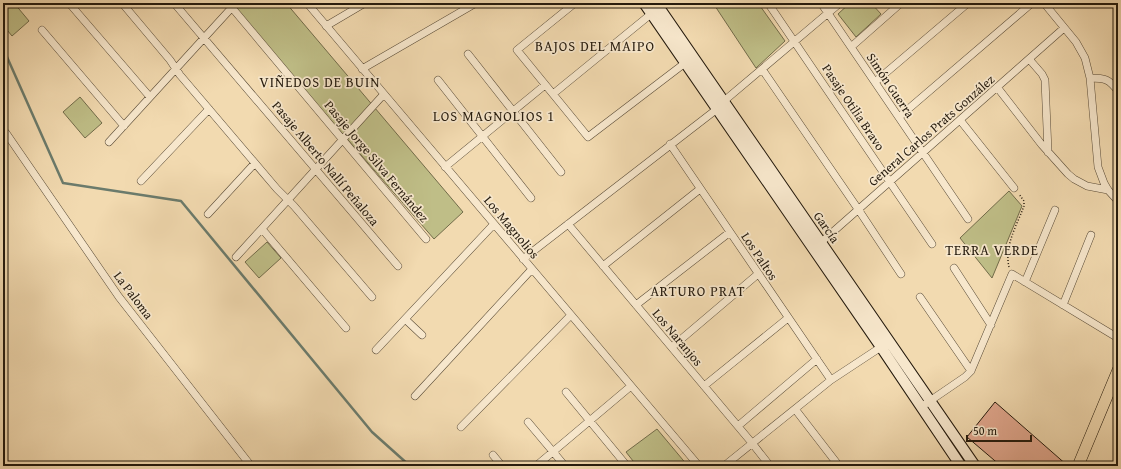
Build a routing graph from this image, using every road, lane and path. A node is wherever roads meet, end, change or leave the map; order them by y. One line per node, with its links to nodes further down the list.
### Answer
1 (69, 3): 41 (street)
2 (122, 3): 30 (street)
3 (174, 3): 24 (street, Pasaje Alberto Nallí Peñaloza)
4 (307, 3): 21 (street, Los Magnolios)
5 (365, 3): 18 (street)
6 (476, 3): 31 (street)
7 (575, 3): 36 (street)
8 (644, 3): 19 (street, García)
9 (656, 3): 42 (street, García)
10 (768, 3): 25 (street, Pasaje Otilia Bravo)
11 (821, 3): 20 (street, Simón Guerra)
12 (840, 3): 20 (street)
13 (901, 3): 26 (street)
14 (968, 3): 35 (street)
15 (1032, 3): 46 (street)
16 (1044, 3): 22 (street)
17 (232, 5): 24 (street); 51 (street, Pasaje Jorge Silva Fernández)
18 (357, 5): 21 (street)
19 (652, 14): 29 (street, García); 40 (street)
20 (828, 14): 25 (street); 26 (street, Simón Guerra)
21 (326, 26): 31 (street, Los Magnolios)
22 (1064, 28): 28 (street, General Carlos Prats González); 33 (street)
23 (42, 30): 48 (street)
24 (204, 38): 30 (street); 58 (street, Pasaje Alberto Nallí Peñaloza)
25 (795, 42): 32 (street); 61 (street, Pasaje Otilia Bravo)
26 (851, 47): 35 (street, Simón Guerra)
27 (468, 54): 45 (street)
28 (1029, 59): 37 (street, General Carlos Prats González); 54 (street)
29 (685, 63): 40 (street); 43 (street, García)
30 (176, 68): 41 (street); 44 (street)
31 (362, 69): 39 (street, Los Magnolios)
32 (762, 69): 42 (street); 68 (street)
33 (1090, 78): 38 (street); 64 (street)
34 (438, 80): 50 (street)
35 (875, 82): 46 (street, Simón Guerra)
36 (545, 85): 40 (street); 45 (street)
37 (997, 87): 47 (street, General Carlos Prats González); 54 (street)
38 (1118, 91)
39 (384, 94): 51 (street); 57 (street, Los Magnolios)
40 (553, 94)
41 (150, 97): 48 (street)
42 (724, 101): 78 (street, García)
43 (717, 108): 53 (street); 80 (street, García)
44 (209, 109): 56 (street); 60 (street)
45 (513, 111): 50 (street); 59 (street)
46 (899, 117): 55 (street, Simón Guerra)
47 (960, 120): 55 (street, General Carlos Prats González); 63 (street)
48 (124, 126): 52 (street)
49 (6, 133): 123 (street, La Paloma)
50 (482, 136): 57 (street); 65 (street)
51 (342, 140): 58 (street); 77 (street, Pasaje Jorge Silva Fernández)
52 (109, 142)
53 (670, 144): 62 (street, Los Paltos); 73 (street)
54 (1048, 152): 64 (street)
55 (923, 153): 61 (street, General Carlos Prats González); 71 (street, Simón Guerra)
56 (255, 163): 66 (street); 70 (street)
57 (445, 167): 72 (street, Los Magnolios)
58 (316, 169): 66 (street); 83 (street, Pasaje Alberto Nallí Peñaloza)
59 (561, 172)
60 (141, 181)
61 (890, 182): 68 (street, General Carlos Prats González); 79 (street, Pasaje Otilia Bravo)
62 (700, 188): 75 (street, Los Paltos); 84 (street)
63 (1014, 188): 89 (path)
64 (1108, 190): 67 (street)
65 (531, 198)
66 (288, 200): 74 (street); 91 (street)
67 (1118, 201)
68 (858, 209): 78 (street, General Carlos Prats González); 88 (street)
69 (1055, 210): 90 (street)
70 (208, 214)
71 (968, 219)
72 (494, 224): 82 (street, Los Magnolios); 97 (street)
73 (568, 224): 82 (street); 84 (street, Los Naranjos)
74 (262, 229): 81 (street); 99 (street)
75 (730, 232): 87 (street, Los Paltos); 93 (street)
76 (1091, 235): 94 (street)
77 (426, 239)
78 (821, 242): 80 (street, General Carlos Prats González); 113 (street, García)
79 (932, 244)
80 (813, 249): 103 (street, García)
81 (236, 257)
82 (523, 259): 86 (street, Los Magnolios)
83 (398, 266)
84 (603, 266): 93 (street, Los Naranjos)
85 (954, 268): 98 (street)
86 (532, 269): 95 (street, Los Magnolios); 112 (street)
87 (758, 274): 96 (street, Los Paltos); 102 (street)
88 (901, 274)
89 (1012, 274): 90 (street); 98 (street)
90 (1025, 282): 94 (street)
91 (372, 297)
92 (920, 297): 107 (street)
93 (636, 305): 102 (street, Los Naranjos)
94 (1063, 305): 101 (street)
95 (572, 316): 109 (street, Los Magnolios); 119 (street)
96 (788, 318): 105 (street, Los Paltos); 110 (street)
97 (405, 319): 100 (street); 104 (street)
98 (991, 325): 107 (street)
99 (346, 328)
100 (422, 335)
101 (1118, 338)
102 (672, 347): 110 (street, Los Naranjos)
103 (880, 347): 108 (street); 114 (street, García)
104 (376, 350)
105 (817, 359): 108 (street, Los Paltos); 118 (street)
106 (1118, 370): 134 (main road)
107 (971, 371): 113 (street)
108 (831, 380): 115 (street)
109 (631, 386): 116 (street); 128 (street, Los Magnolios)
110 (704, 386): 118 (street, Los Naranjos)
111 (566, 392): 116 (street)
112 (415, 396)
113 (930, 401): 114 (street); 133 (street, García)
114 (921, 408): 132 (street, García)
115 (795, 409): 120 (street); 131 (street)
116 (590, 421): 121 (street); 127 (street)
117 (528, 422): 121 (street)
118 (738, 426): 120 (street, Los Naranjos)
119 (461, 427)
120 (752, 443): 129 (street); 130 (street, Los Naranjos)
121 (553, 452): 125 (street); 126 (street)
122 (493, 455): 124 (street)
123 (251, 466)
124 (502, 466)
125 (536, 466)
126 (565, 466)
127 (627, 466)
128 (699, 466)
129 (724, 466)
130 (770, 466)
131 (839, 466)
132 (961, 466)
133 (975, 466)
134 (1078, 466)

